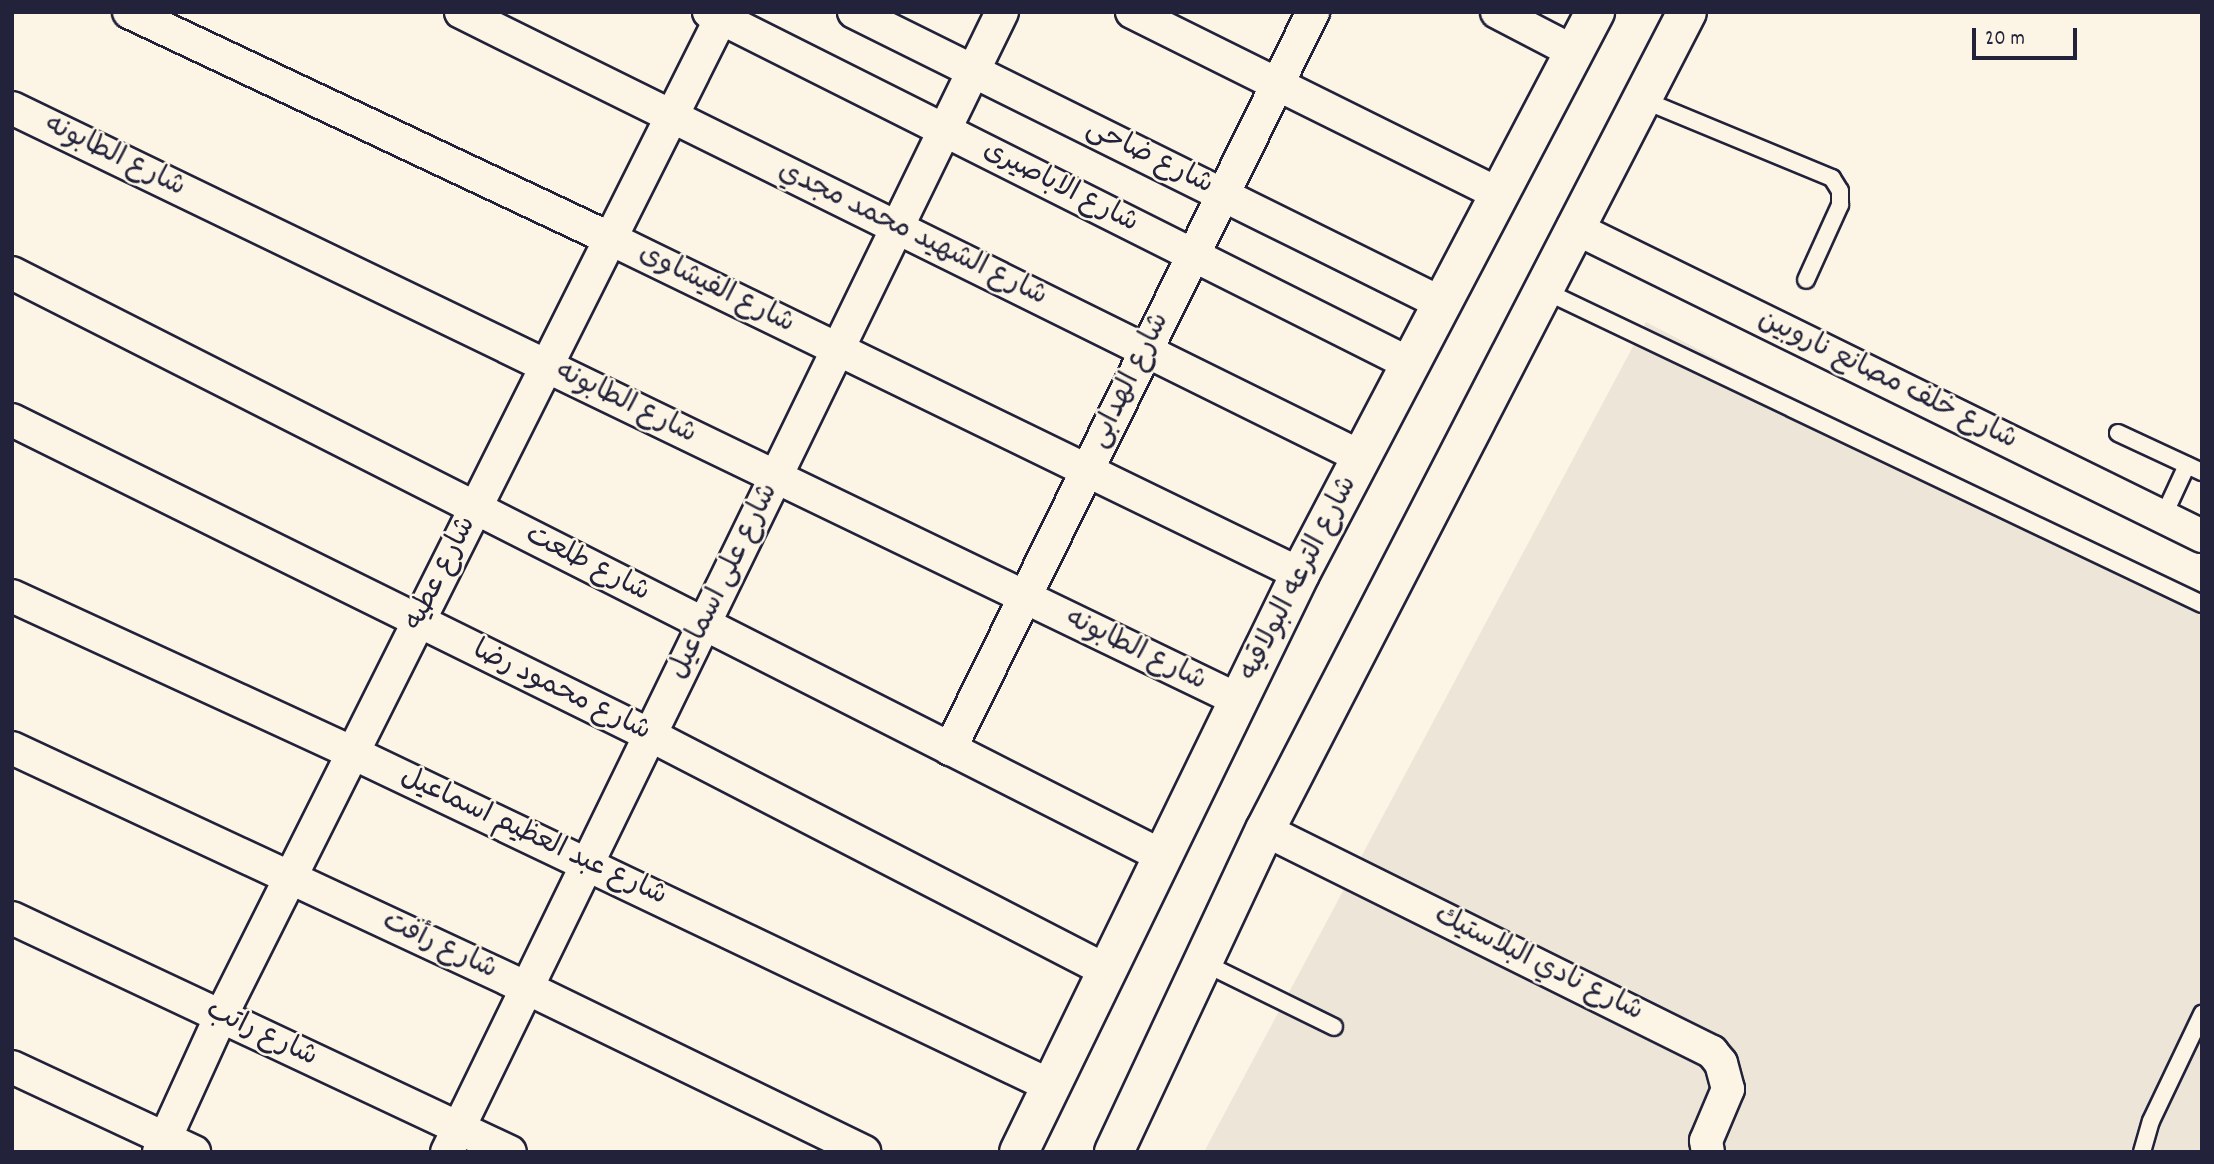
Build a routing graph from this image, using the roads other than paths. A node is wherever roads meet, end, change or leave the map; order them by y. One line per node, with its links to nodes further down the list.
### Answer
1 (129, 12): 11 (street, شارع الفيشاوى)
2 (461, 12): 17 (street, شارع الشهيد محمد مجدي)
3 (854, 12): 13 (street, شارع ضاحى)
4 (1002, 12): 13 (street, شارع على اسماعيل)
5 (1132, 12): 14 (street)
6 (1313, 12): 14 (street, شارع الهدابى)
7 (1497, 12): 12 (street)
8 (1595, 12): 12 (street, شارع الترعه البولاقيه)
9 (1686, 12): 15 (street)
10 (718, 14): 17 (street, شارع عطيه); 18 (street, شارع الاباصيرى)
11 (185, 24): 23 (street, شارع الفيشاوى)
12 (1574, 52): 20 (street, شارع الترعه البولاقيه)
13 (973, 71): 18 (street, شارع على اسماعيل); 19 (street, شارع ضاحى)
14 (1277, 85): 19 (street, شارع الهدابى); 20 (street)
15 (1641, 99): 22 (street); 26 (lane)
16 (12, 108): 32 (street, شارع الطابونه)
17 (672, 117): 21 (street, شارع الشهيد محمد مجدي); 23 (street, شارع عطيه)
18 (944, 130): 21 (street, شارع على اسماعيل); 24 (street, شارع الاباصيرى)
19 (1223, 195): 24 (street, شارع الهدابى); 28 (street, شارع ضاحى)
20 (1500, 195): 28 (street, شارع الترعه البولاقيه)
21 (897, 227): 29 (street, شارع على اسماعيل); 30 (street, شارع الشهيد محمد مجدي)
22 (1573, 227): 27 (street); 40 (street, شارع خلف مصانع ناروبين)
23 (611, 239): 29 (street, شارع الفيشاوى); 32 (street, شارع عطيه)
24 (1193, 255): 30 (street, شارع الهدابى); 31 (street, شارع الاباصيرى)
25 (12, 273): 39 (street, شارع طلعت)
26 (1806, 280)
27 (1541, 289): 45 (lane); 53 (street)
28 (1443, 304): 31 (street, شارع الترعه البولاقيه)
29 (838, 349): 37 (street, شارع الفيشاوى); 38 (street, شارع على اسماعيل)
30 (1146, 351): 35 (street, شارع الشهيد محمد مجدي); 37 (street, شارع الهدابى)
31 (1412, 365): 35 (street, شارع الترعه البولاقيه)
32 (547, 366): 38 (street, شارع الطابونه); 39 (street, شارع عطيه)
33 (12, 420): 46 (street, شارع محمود رضا)
34 (2118, 433): 36 (lane)
35 (1363, 458): 42 (street, شارع الترعه البولاقيه)
36 (2194, 468): 40 (lane)
37 (1087, 470): 42 (street, شارع الفيشاوى); 44 (street, شارع الهدابى)
38 (775, 477): 44 (street, شارع الطابونه); 47 (street, شارع على اسماعيل)
39 (476, 507): 46 (street, شارع عطيه); 47 (street, شارع طلعت)
40 (2163, 517): 41 (street, شارع خلف مصانع ناروبين)
41 (2202, 536)
42 (1300, 574): 48 (street, شارع الترعه البولاقيه)
43 (12, 596): 52 (street, شارع عبد العظيم اسماعيل)
44 (1024, 597): 48 (street, شارع الطابونه); 51 (street, شارع الهدابى)
45 (2202, 604)
46 (418, 623): 49 (street, شارع محمود رضا); 52 (street, شارع عطيه)
47 (704, 625): 49 (street, شارع على اسماعيل); 51 (street, شارع طلعت)
48 (1238, 700): 54 (street, شارع الترعه البولاقيه)
49 (650, 735): 55 (street, شارع على اسماعيل); 59 (street, شارع محمود رضا)
50 (12, 748): 56 (street, شارع رأفت)
51 (950, 749): 54 (street, شارع طلعت)
52 (353, 753): 55 (street, شارع عبد العظيم اسماعيل); 56 (street, شارع عطيه)
53 (1265, 830): 58 (street); 73 (street, شارع نادي البلاستيك)
54 (1162, 856): 59 (street, شارع الترعه البولاقيه)
55 (587, 864): 60 (street, شارع على اسماعيل); 65 (street, شارع عبد العظيم اسماعيل)
56 (290, 878): 60 (street, شارع رأفت); 62 (street, شارع عطيه)
57 (12, 918): 62 (street, شارع راتب)
58 (1202, 962): 63 (lane); 72 (street)
59 (1107, 971): 65 (street, شارع الترعه البولاقيه)
60 (527, 988): 66 (street, شارع على اسماعيل); 70 (street, شارع رأفت)
61 (2202, 1014): 74 (lane)
62 (221, 1016): 66 (street, شارع راتب); 67 (street, شارع عطيه)
63 (1334, 1027)
64 (12, 1067): 67 (street)
65 (1051, 1086): 71 (street, شارع الترعه البولاقيه)
66 (453, 1140): 69 (street, شارع راتب)
67 (162, 1145): 68 (street)
68 (194, 1152)
69 (510, 1152)
70 (864, 1152)
71 (1019, 1152)
72 (1114, 1152)
73 (1708, 1152)
74 (2141, 1152)

